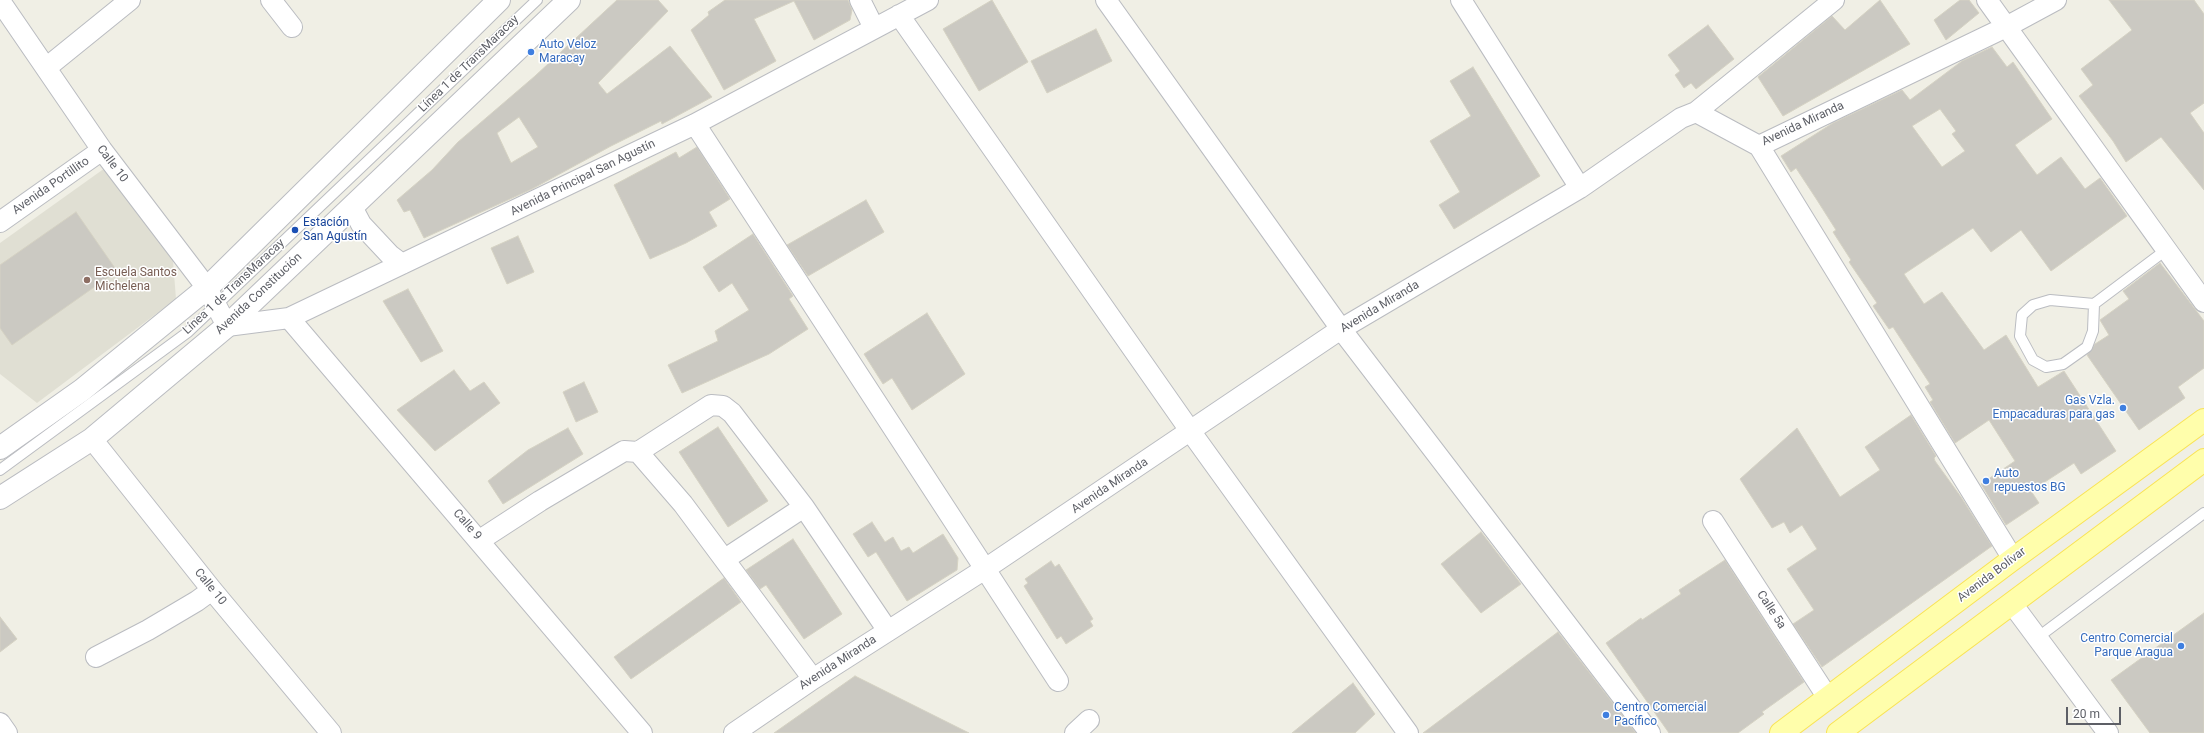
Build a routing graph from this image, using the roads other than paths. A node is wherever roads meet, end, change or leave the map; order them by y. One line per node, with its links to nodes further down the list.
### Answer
1 (130, 0): 18 (street)
2 (271, 0): 15 (street)
3 (537, 0): 28 (lane, Línea 1 de TransMaracay)
4 (569, 0): 24 (street, Avenida Constitución)
5 (860, 0): 17 (street)
6 (928, 0): 14 (street, Avenida Principal San Agustín)
7 (1106, 0): 33 (street)
8 (1461, 0): 23 (street)
9 (1834, 0): 19 (street)
10 (1987, 0): 16 (street)
11 (2056, 0): 16 (street, Avenida Miranda)
12 (0, 1): 18 (street, Calle 10)
13 (494, 2): 28 (street)
14 (898, 15): 17 (street, Avenida Principal San Agustín); 35 (street)
15 (292, 27)
16 (2006, 27): 21 (street, Avenida Miranda); 26 (street)
17 (874, 28): 20 (street, Avenida Principal San Agustín)
18 (46, 68): 22 (street, Calle 10)
19 (1696, 112): 21 (street, Avenida Miranda); 23 (street, Avenida Miranda)
20 (695, 124): 27 (street, Avenida Principal San Agustín); 48 (street)
21 (1759, 146): 47 (street)
22 (102, 150): 25 (street, Avenida Portillito); 28 (street, Calle 10)
23 (1580, 188): 33 (street, Avenida Miranda)
24 (352, 207): 27 (street); 32 (street, Avenida Constitución)
25 (0, 222)
26 (2166, 250): 29 (street); 30 (lane)
27 (402, 264): 31 (street, Avenida Principal San Agustín)
28 (211, 296): 32 (street, Calle 10); 37 (street); 40 (lane, Línea 1 de TransMaracay)
29 (2204, 302)
30 (2094, 304): 30 (lane)
31 (289, 318): 32 (street, Avenida Principal San Agustín); 45 (street, Calle 9)
32 (227, 326): 36 (street, Avenida Constitución)
33 (1341, 329): 35 (street, Avenida Miranda); 63 (street)
34 (2204, 420): 47 (main road, Avenida Bolívar)
35 (1191, 432): 48 (street, Avenida Miranda); 62 (street)
36 (92, 439): 41 (street, Avenida Constitución); 49 (street, Calle 10)
37 (0, 448)
38 (638, 452): 42 (street); 45 (street); 46 (street)
39 (2204, 460): 50 (main road)
40 (0, 470)
41 (0, 498)
42 (804, 507): 46 (street); 51 (street)
43 (2204, 513): 52 (lane)
44 (1713, 521): 56 (street, Calle 5a)
45 (480, 540): 60 (street, Calle 9)
46 (725, 559): 54 (street)
47 (2013, 559): 56 (main road, Avenida Bolívar)
48 (985, 569): 51 (street, Avenida Miranda); 55 (street)
49 (212, 590): 53 (street); 59 (street, Calle 10)
50 (2013, 604): 52 (street); 65 (main road)
51 (888, 631): 54 (street, Avenida Miranda)
52 (2037, 638): 66 (street)
53 (96, 657)
54 (813, 679): 61 (street, Avenida Miranda)
55 (1058, 681)
56 (1828, 698): 64 (main road, Avenida Bolívar)
57 (0, 723): 58 (street)
58 (7, 733)
59 (331, 733)
60 (642, 733)
61 (734, 733)
62 (1408, 733)
63 (1650, 733)
64 (1780, 733)
65 (1838, 733)
66 (2108, 733)

